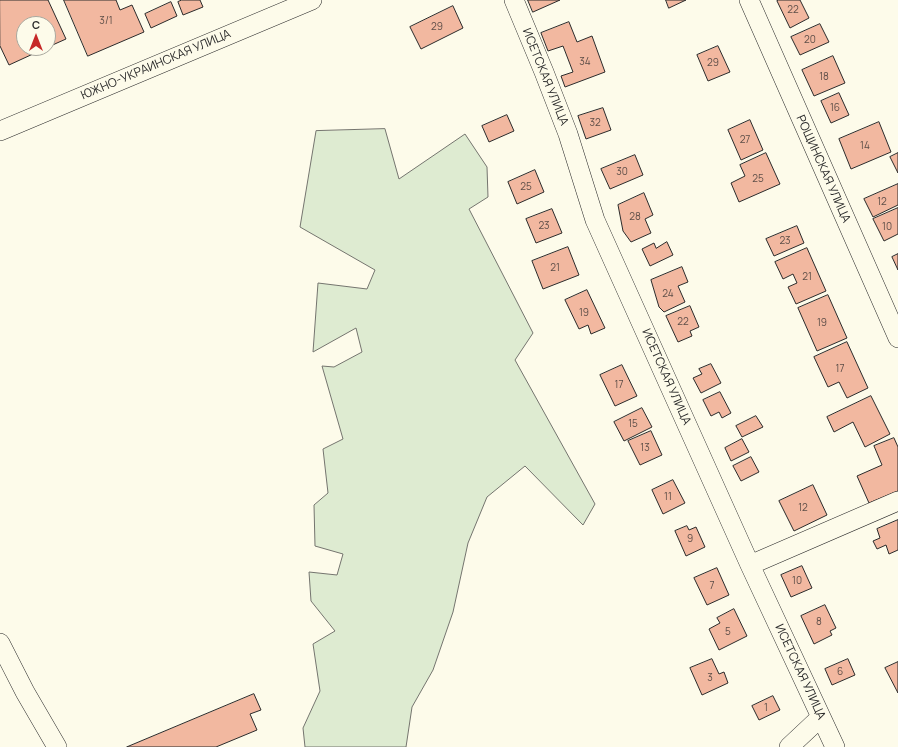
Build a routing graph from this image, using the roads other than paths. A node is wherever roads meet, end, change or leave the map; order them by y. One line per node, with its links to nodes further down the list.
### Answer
1 (312, 0): 4 (street, ЮЖНО-УКРАИНСКАЯ УЛИЦА)
2 (514, 0): 7 (street, ИСЕТСКАЯ УЛИЦА)
3 (749, 0): 5 (street, РОЩИНСКАЯ УЛИЦА)
4 (0, 131)
5 (898, 338)
6 (898, 501): 7 (street)
7 (750, 565): 9 (street, ИСЕТСКАЯ УЛИЦА)
8 (0, 643): 10 (street)
9 (821, 717): 11 (street); 12 (street, ИСЕТСКАЯ УЛИЦА)
10 (57, 747)
11 (789, 747)
12 (835, 747)

